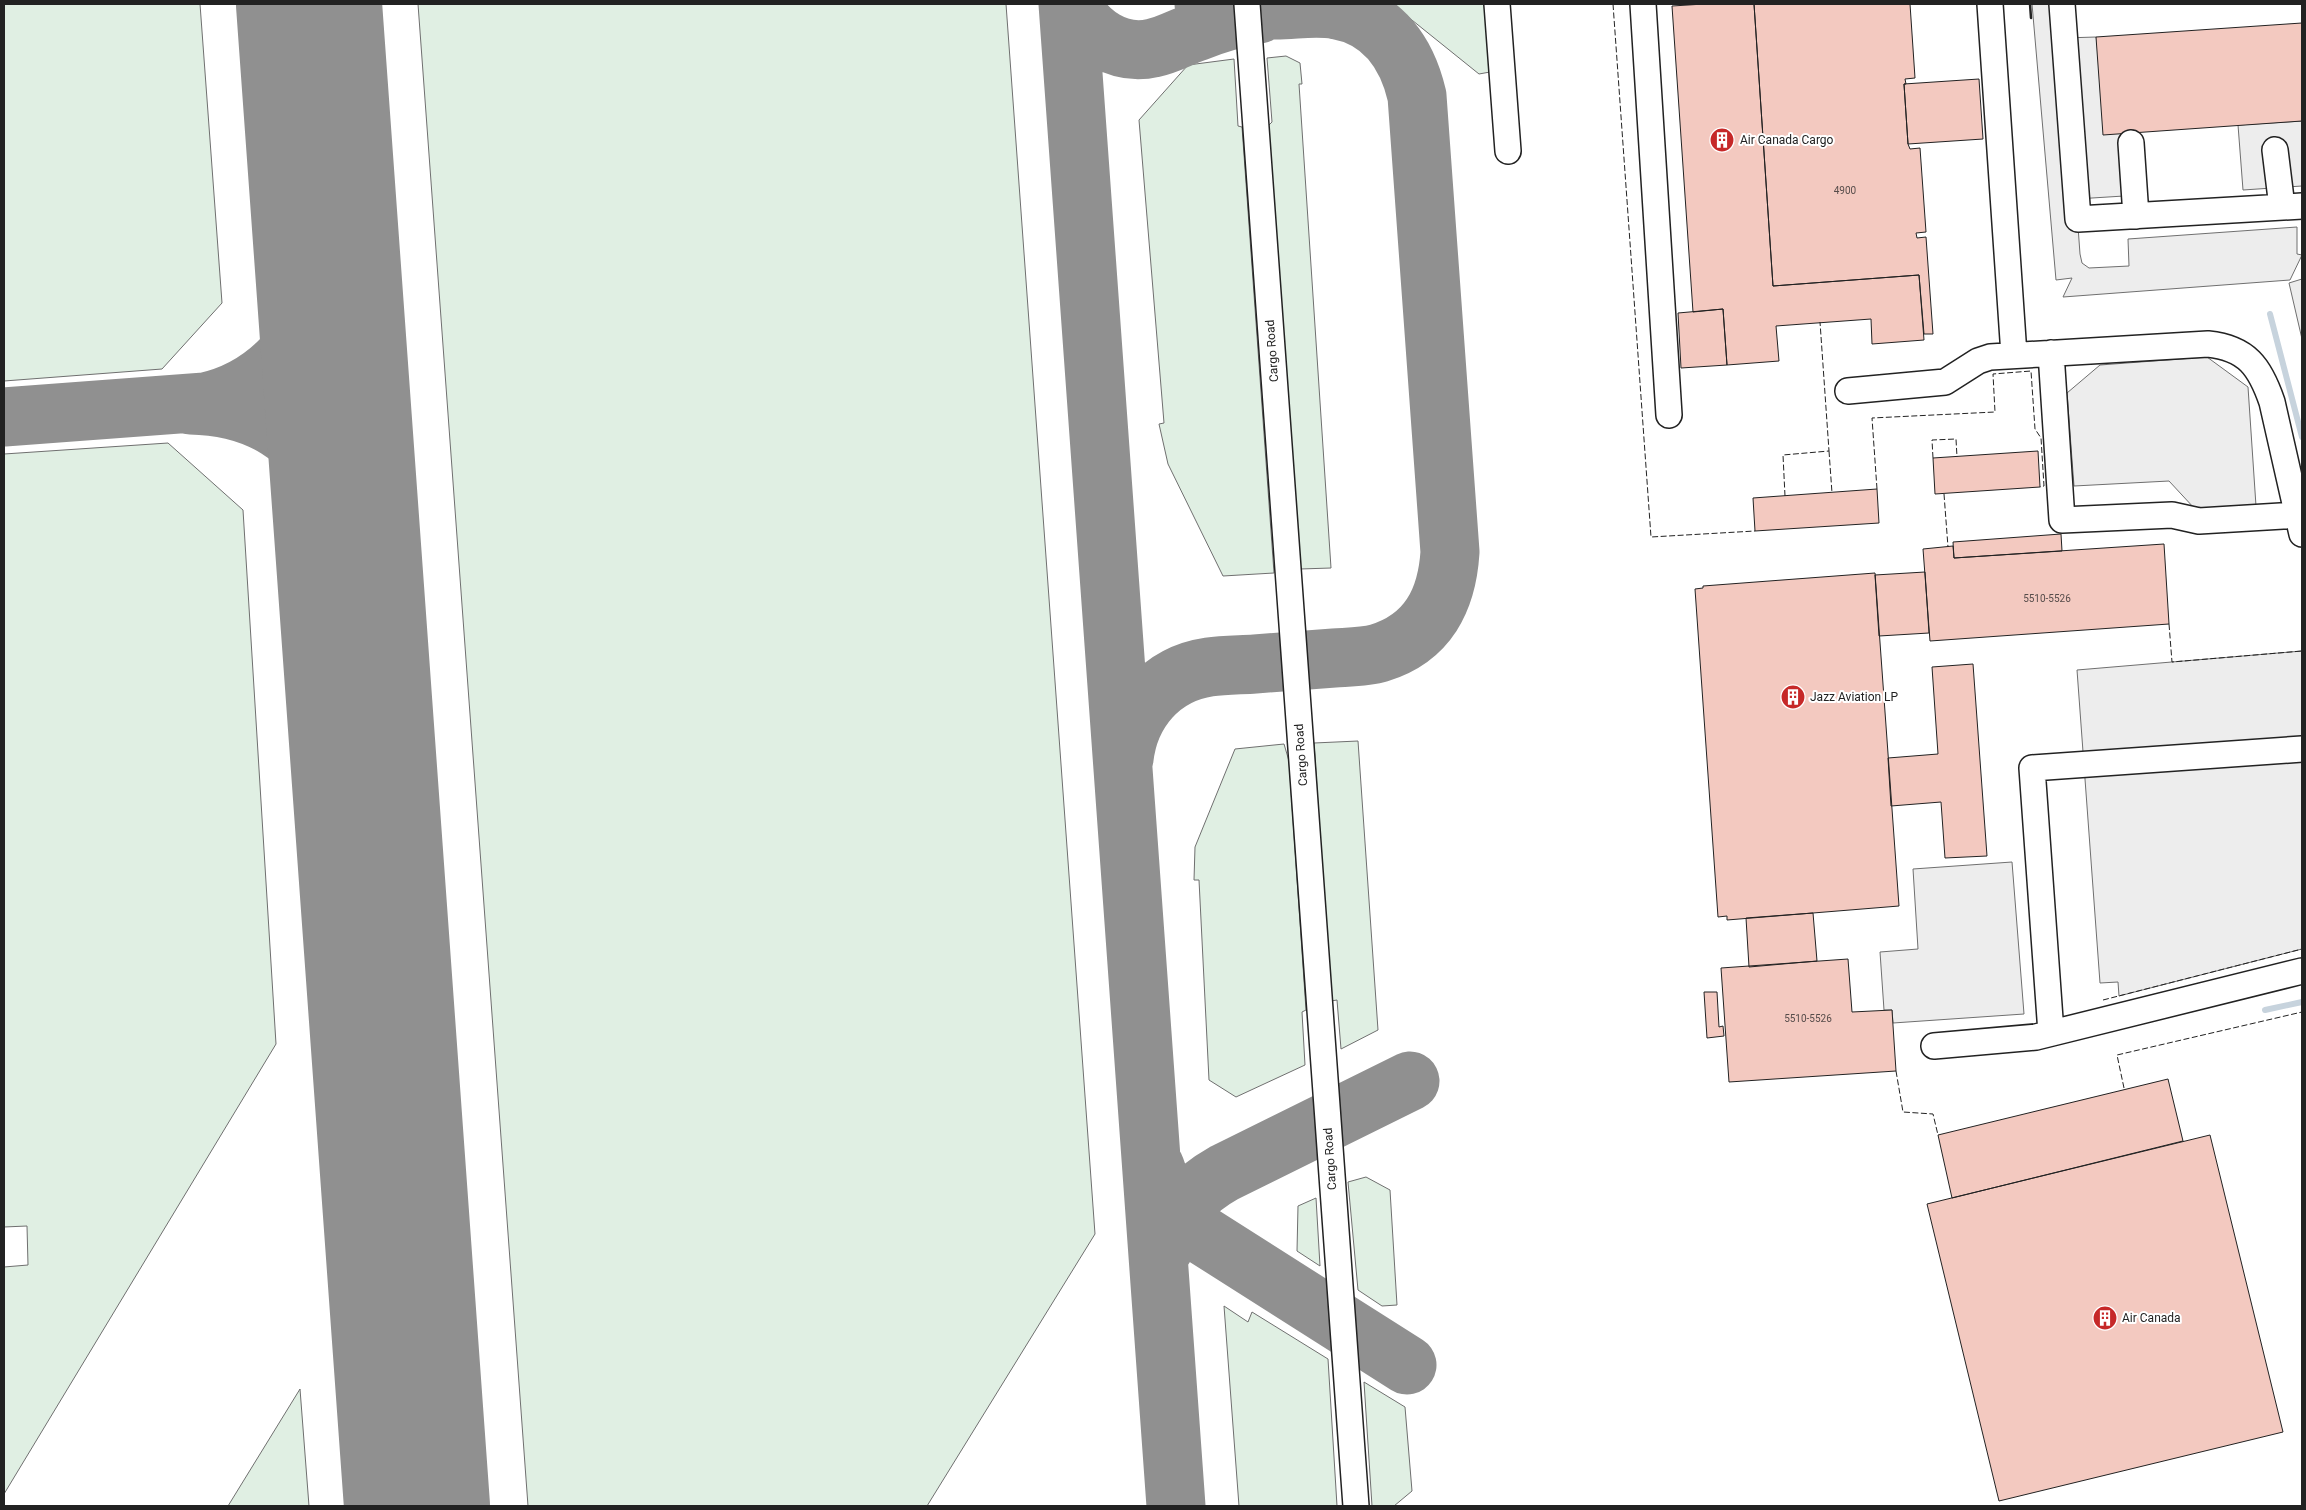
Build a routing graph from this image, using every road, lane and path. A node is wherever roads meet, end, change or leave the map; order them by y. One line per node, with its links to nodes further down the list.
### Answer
1 (1247, 4): 20 (lane, Cargo Road)
2 (1497, 4): 8 (lane)
3 (1643, 4): 14 (lane)
4 (1990, 4): 12 (lane)
5 (2062, 4): 10 (lane)
6 (2131, 144): 10 (lane)
7 (2276, 150): 9 (lane)
8 (1508, 151)
9 (2292, 207): 10 (lane)
10 (2136, 216)
11 (2051, 353): 12 (lane); 15 (lane); 15 (lane)
12 (2014, 355): 13 (lane)
13 (1848, 391)
14 (1669, 415)
15 (2300, 525)
16 (2302, 749): 18 (lane)
17 (2302, 971): 18 (lane)
18 (2051, 1033): 19 (lane)
19 (1934, 1046)
20 (1356, 1506)

